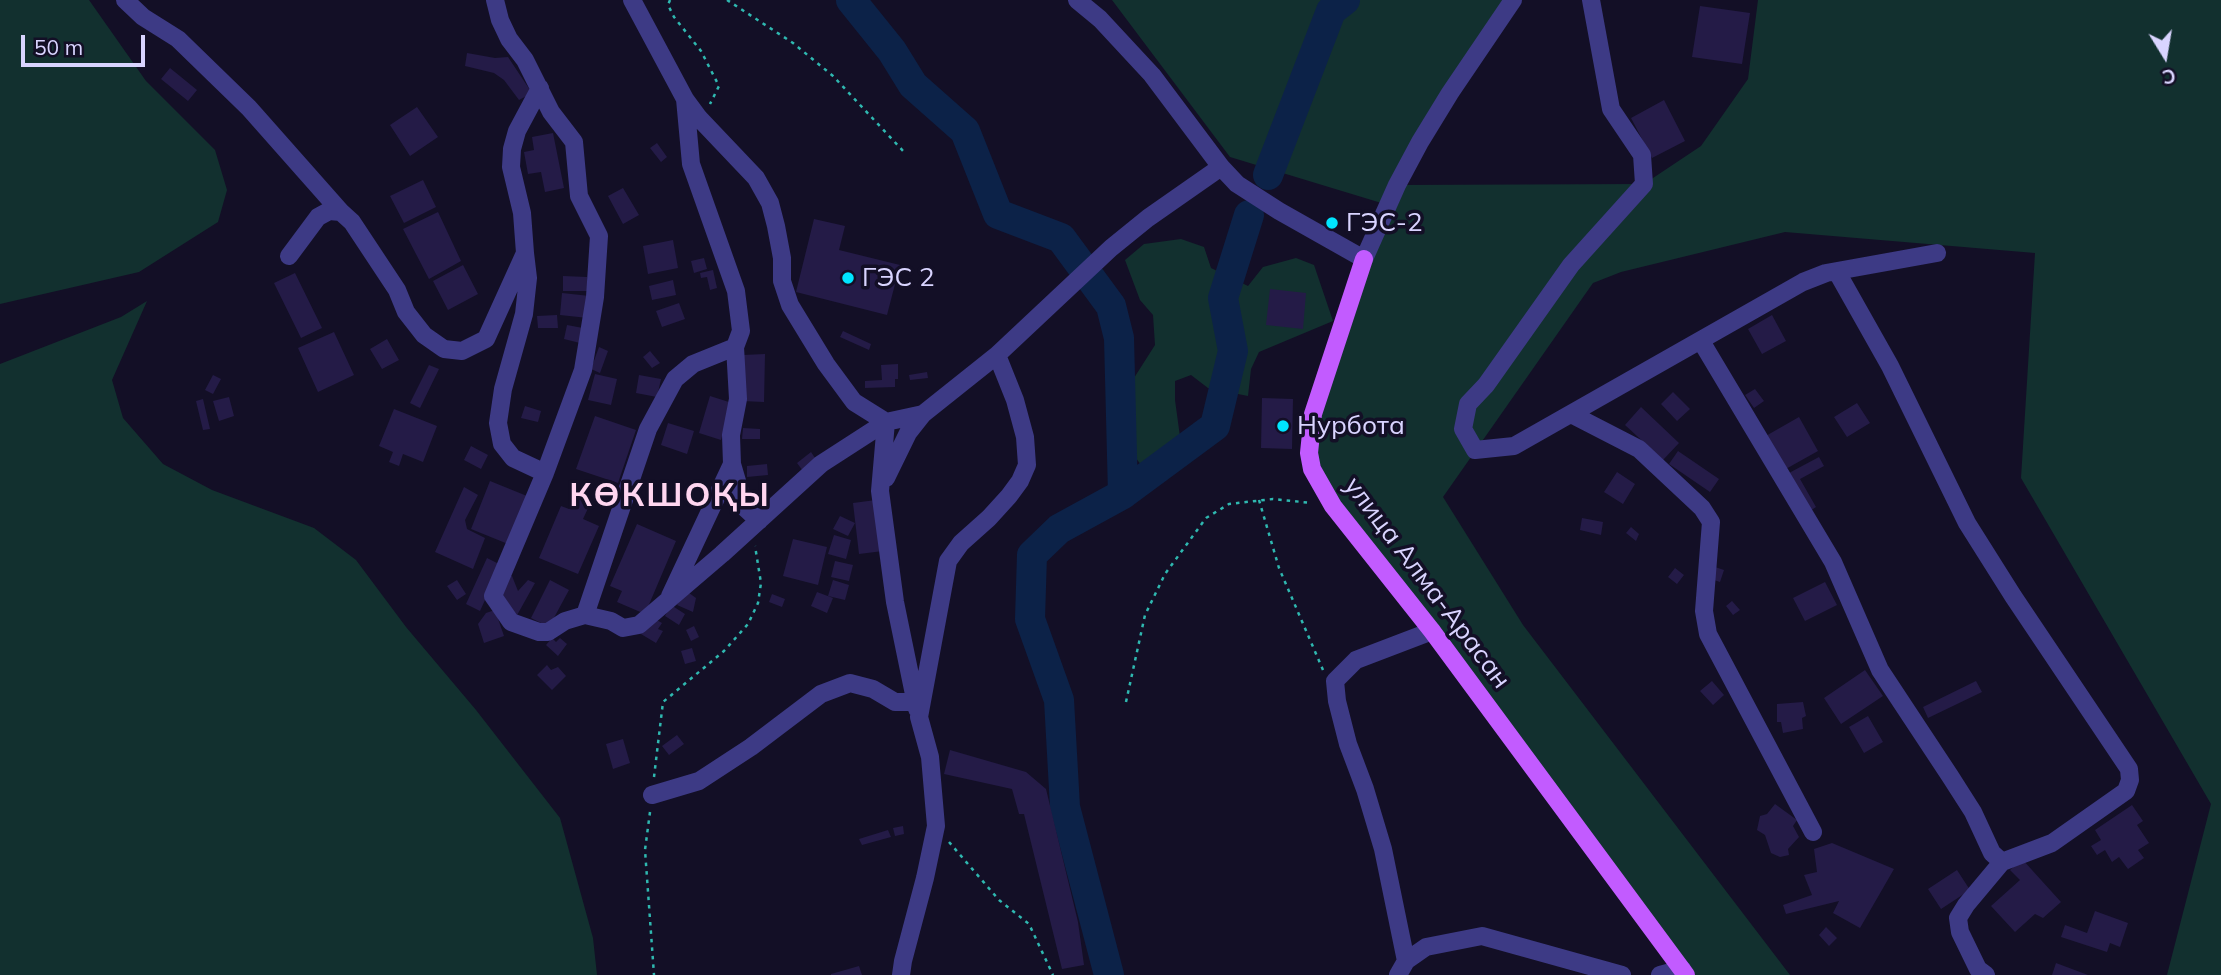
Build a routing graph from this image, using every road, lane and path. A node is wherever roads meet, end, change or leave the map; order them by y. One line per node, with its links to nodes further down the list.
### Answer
1 (125, 0): 15 (street)
2 (495, 0): 9 (street)
3 (632, 0): 10 (street)
4 (670, 0): 11 (path)
5 (727, 0): 13 (path)
6 (1077, 0): 14 (street)
7 (1513, 0): 19 (street, улица Алма-Арасан)
8 (1591, 0): 25 (street)
9 (540, 88): 16 (street); 28 (street)
10 (685, 99): 11 (street); 12 (street)
11 (705, 125): 12 (street); 26 (street)
12 (689, 150): 22 (street)
13 (905, 153)
14 (1221, 167): 19 (street); 23 (street)
15 (341, 212): 16 (street); 18 (street)
16 (525, 253): 28 (street)
17 (1937, 253): 20 (street)
18 (289, 256)
19 (1364, 259): 31 (main road, улица Алма-Арасан)
20 (1837, 272): 21 (street); 42 (street)
21 (1701, 341): 25 (street); 42 (street)
22 (735, 347): 27 (street); 34 (street)
23 (997, 355): 24 (street); 38 (street)
24 (923, 414): 26 (street); 29 (street)
25 (1571, 414): 41 (street)
26 (886, 422): 29 (street); 32 (street)
27 (732, 464): 32 (street); 33 (street)
28 (545, 473): 34 (street)
29 (880, 491): 38 (street)
30 (1259, 500): 31 (path); 36 (path); 37 (path)
31 (1333, 506): 35 (main road, улица Алма-Арасан)
32 (754, 525): 33 (street); 39 (path)
33 (667, 603): 34 (street)
34 (585, 615)
35 (1432, 631): 36 (street); 44 (main road, улица Алма-Арасан)
36 (1335, 681): 43 (street)
37 (1126, 702)
38 (917, 709): 39 (street); 40 (street)
39 (652, 796): 45 (path)
40 (936, 826): 46 (street); 47 (path)
41 (1814, 832)
42 (2001, 862): 50 (street)
43 (1402, 968): 48 (street)
44 (1684, 972): 49 (street)
45 (654, 975)
46 (901, 975)
47 (1053, 975)
48 (1622, 975)
49 (1660, 975)
50 (1986, 975)

